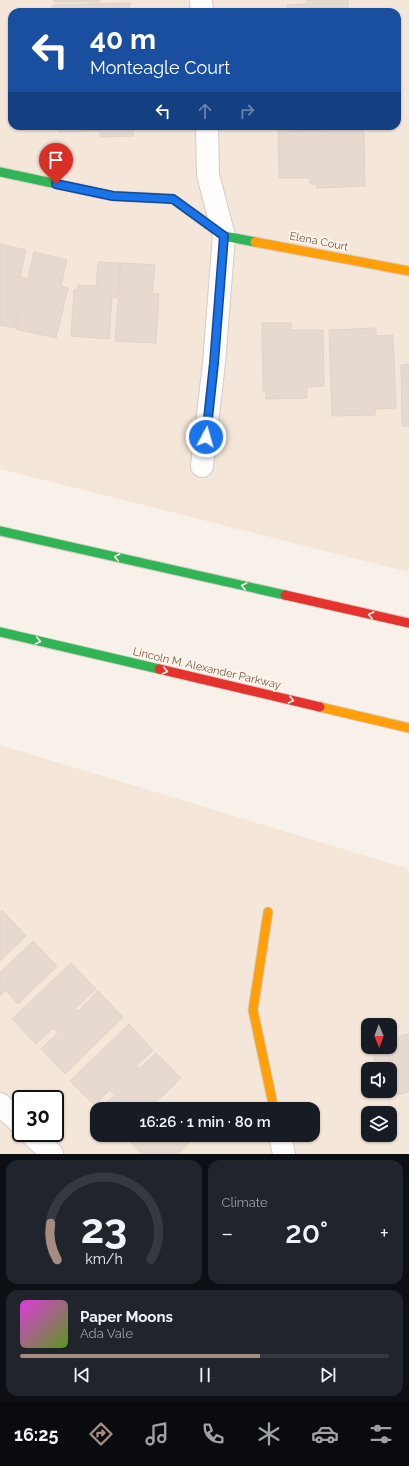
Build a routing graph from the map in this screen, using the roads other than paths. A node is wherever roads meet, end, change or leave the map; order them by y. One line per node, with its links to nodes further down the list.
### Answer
1 (207, 130): 3 (street)
2 (0, 172): 3 (main road)
3 (224, 236): 4 (main road, Elena Court); 5 (street)
4 (409, 271)
5 (202, 466)
6 (0, 531): 7 (main road, one-way to 6)
7 (409, 623)
8 (0, 632): 9 (main road, Lincoln M. Alexander Parkway, one-way to 9)
9 (409, 728)
10 (268, 912): 11 (main road)
11 (273, 1102)
12 (0, 1104): 13 (street)
13 (12, 1115)
14 (39, 1142): 16 (street)
15 (281, 1142): 17 (street)
16 (52, 1154)
17 (284, 1154)

